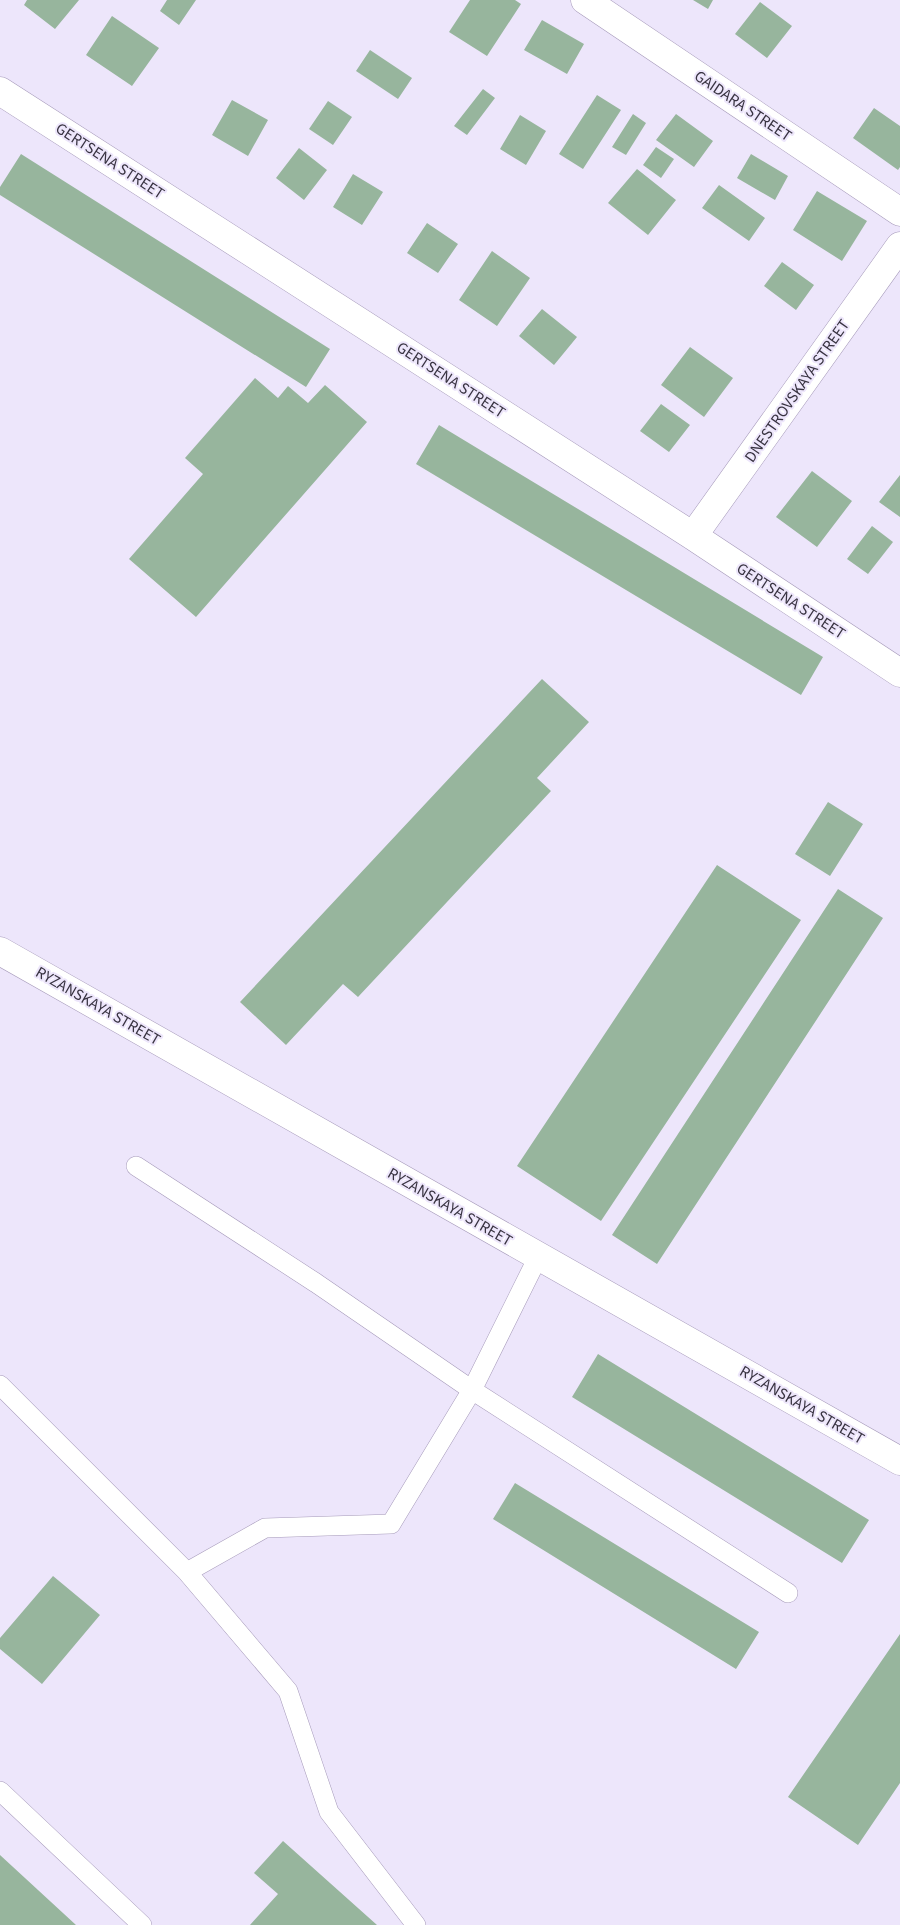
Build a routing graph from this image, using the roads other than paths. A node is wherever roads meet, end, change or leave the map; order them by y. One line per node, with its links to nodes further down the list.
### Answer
1 (586, 0): 3 (street, GAIDARA STREET)
2 (0, 90): 5 (street, GERTSENA STREET)
3 (900, 212)
4 (900, 246): 5 (street, DNESTROVSKAYA STREET)
5 (693, 536): 6 (street, GERTSENA STREET)
6 (900, 673)
7 (0, 951): 9 (street, RYZANSKAYA STREET)
8 (136, 1166): 11 (lane)
9 (538, 1257): 11 (lane); 12 (street, RYZANSKAYA STREET)
10 (0, 1385): 13 (lane)
11 (472, 1390): 13 (lane); 14 (lane)
12 (900, 1461)
13 (187, 1572): 17 (lane)
14 (788, 1593)
15 (0, 1791): 16 (lane)
16 (142, 1925)
17 (416, 1925)

